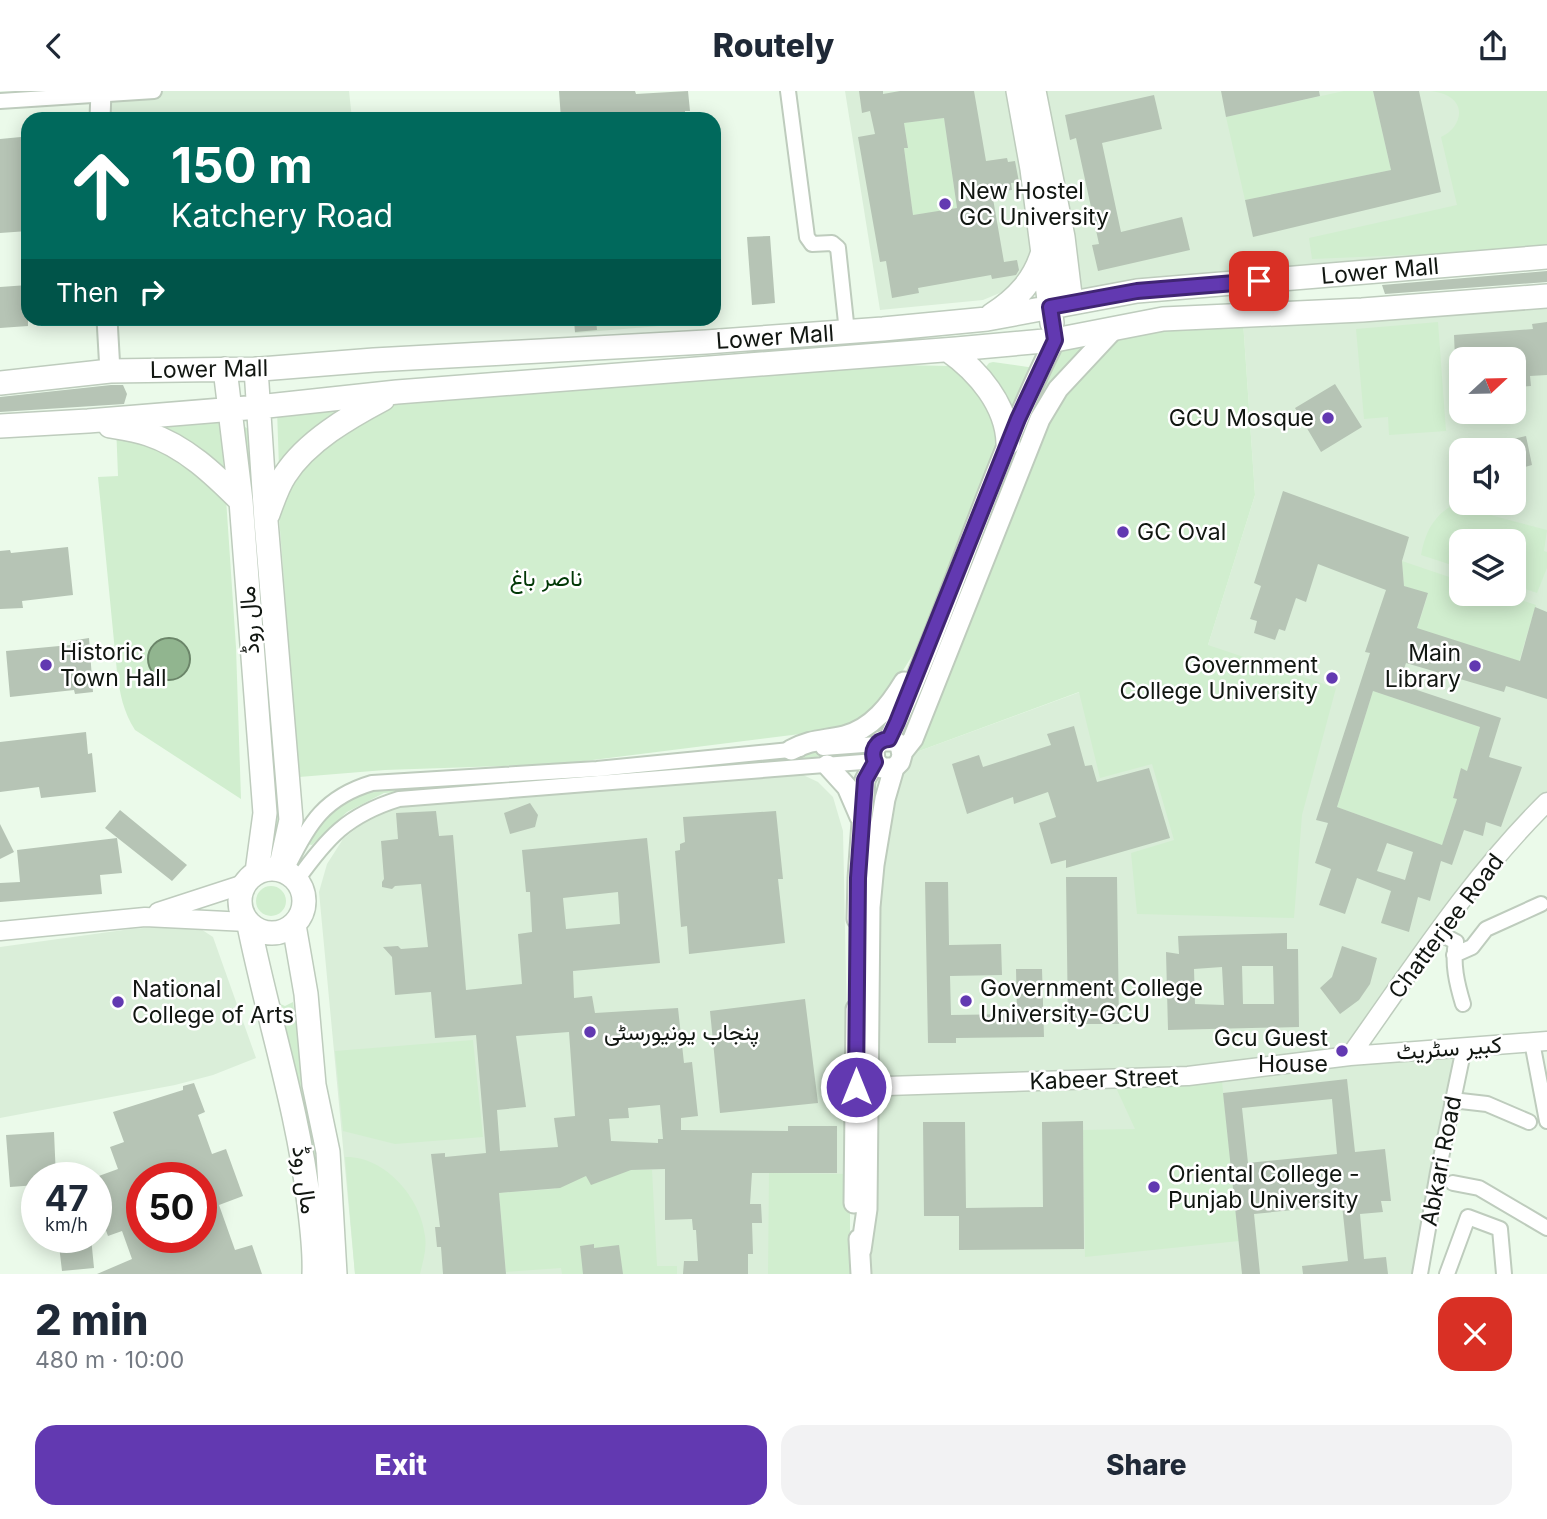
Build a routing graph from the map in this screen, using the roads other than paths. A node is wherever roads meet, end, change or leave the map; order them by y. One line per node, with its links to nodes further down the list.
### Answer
1 (154, 91): 5 (street)
2 (788, 91): 17 (street)
3 (1018, 91): 8 (main road)
4 (1034, 91): 13 (main road)
5 (101, 92): 6 (street); 7 (main road)
6 (0, 101)
7 (100, 112)
8 (1043, 249): 13 (main road); 14 (main road)
9 (1547, 257): 10 (main road, Lower Mall)
10 (1512, 259): 12 (main road); 13 (main road, Lower Mall)
11 (1547, 296): 12 (main road, Lower Mall)
12 (1515, 298): 16 (main road, Lower Mall)
13 (1061, 305): 14 (main road, Lower Mall); 18 (main road)
14 (987, 319): 17 (main road, Lower Mall)
15 (107, 326): 22 (main road)
16 (1115, 329): 18 (main road, Lower Mall); 34 (main road)
17 (847, 332): 21 (main road, Lower Mall)
18 (1055, 340): 19 (main road, Lower Mall); 29 (main road)
19 (948, 350): 24 (main road, Lower Mall); 29 (main road)
20 (225, 369): 21 (main road, Lower Mall); 22 (main road, Lower Mall); 26 (main road, مال روڈ)
21 (256, 369): 25 (main road, مال روڈ)
22 (110, 371): 23 (main road, Lower Mall)
23 (0, 383)
24 (397, 392): 25 (main road, Lower Mall); 31 (main road)
25 (258, 407): 26 (main road, Lower Mall); 31 (main road, مال روڈ)
26 (229, 409): 27 (main road, Lower Mall); 30 (main road, مال روڈ)
27 (88, 421): 28 (main road, Lower Mall); 30 (main road)
28 (0, 426)
29 (1008, 443): 32 (main road)
30 (241, 501): 38 (main road, مال روڈ)
31 (266, 521): 38 (main road, مال روڈ)
32 (928, 648): 33 (main road); 34 (main road)
33 (791, 750): 34 (street); 38 (street)
34 (885, 755): 35 (street); 37 (main road); 50 (main road)
35 (827, 765): 37 (main road); 38 (street)
36 (1547, 802): 44 (street, Chatterjee Road)
37 (862, 822): 50 (main road)
38 (273, 876): 40 (street); 41 (main road); 42 (main road)
39 (1541, 904): 45 (street)
40 (145, 917): 41 (street); 43 (street)
41 (248, 923): 42 (main road); 57 (main road, مال روڈ)
42 (294, 925): 58 (main road, مال روڈ)
43 (0, 931)
44 (1438, 933): 45 (street); 49 (street, Chatterjee Road)
45 (1454, 955): 46 (street)
46 (1463, 1004)
47 (1540, 1042): 48 (street, کبیر سٹریٹ); 51 (street)
48 (1464, 1048): 49 (street, کبیر سٹریٹ); 52 (street, Abkari Road)
49 (1350, 1056): 50 (street, Kabeer Street)
50 (863, 1086): 59 (main road)
51 (1545, 1098): 53 (street)
52 (1452, 1100): 54 (street); 60 (street, Abkari Road)
53 (1547, 1121)
54 (1529, 1122)
55 (1453, 1183): 56 (street)
56 (1547, 1228)
57 (314, 1274)
58 (334, 1274)
59 (861, 1274)
60 (1420, 1274)
61 (1447, 1274): 62 (street)
62 (1504, 1274)

